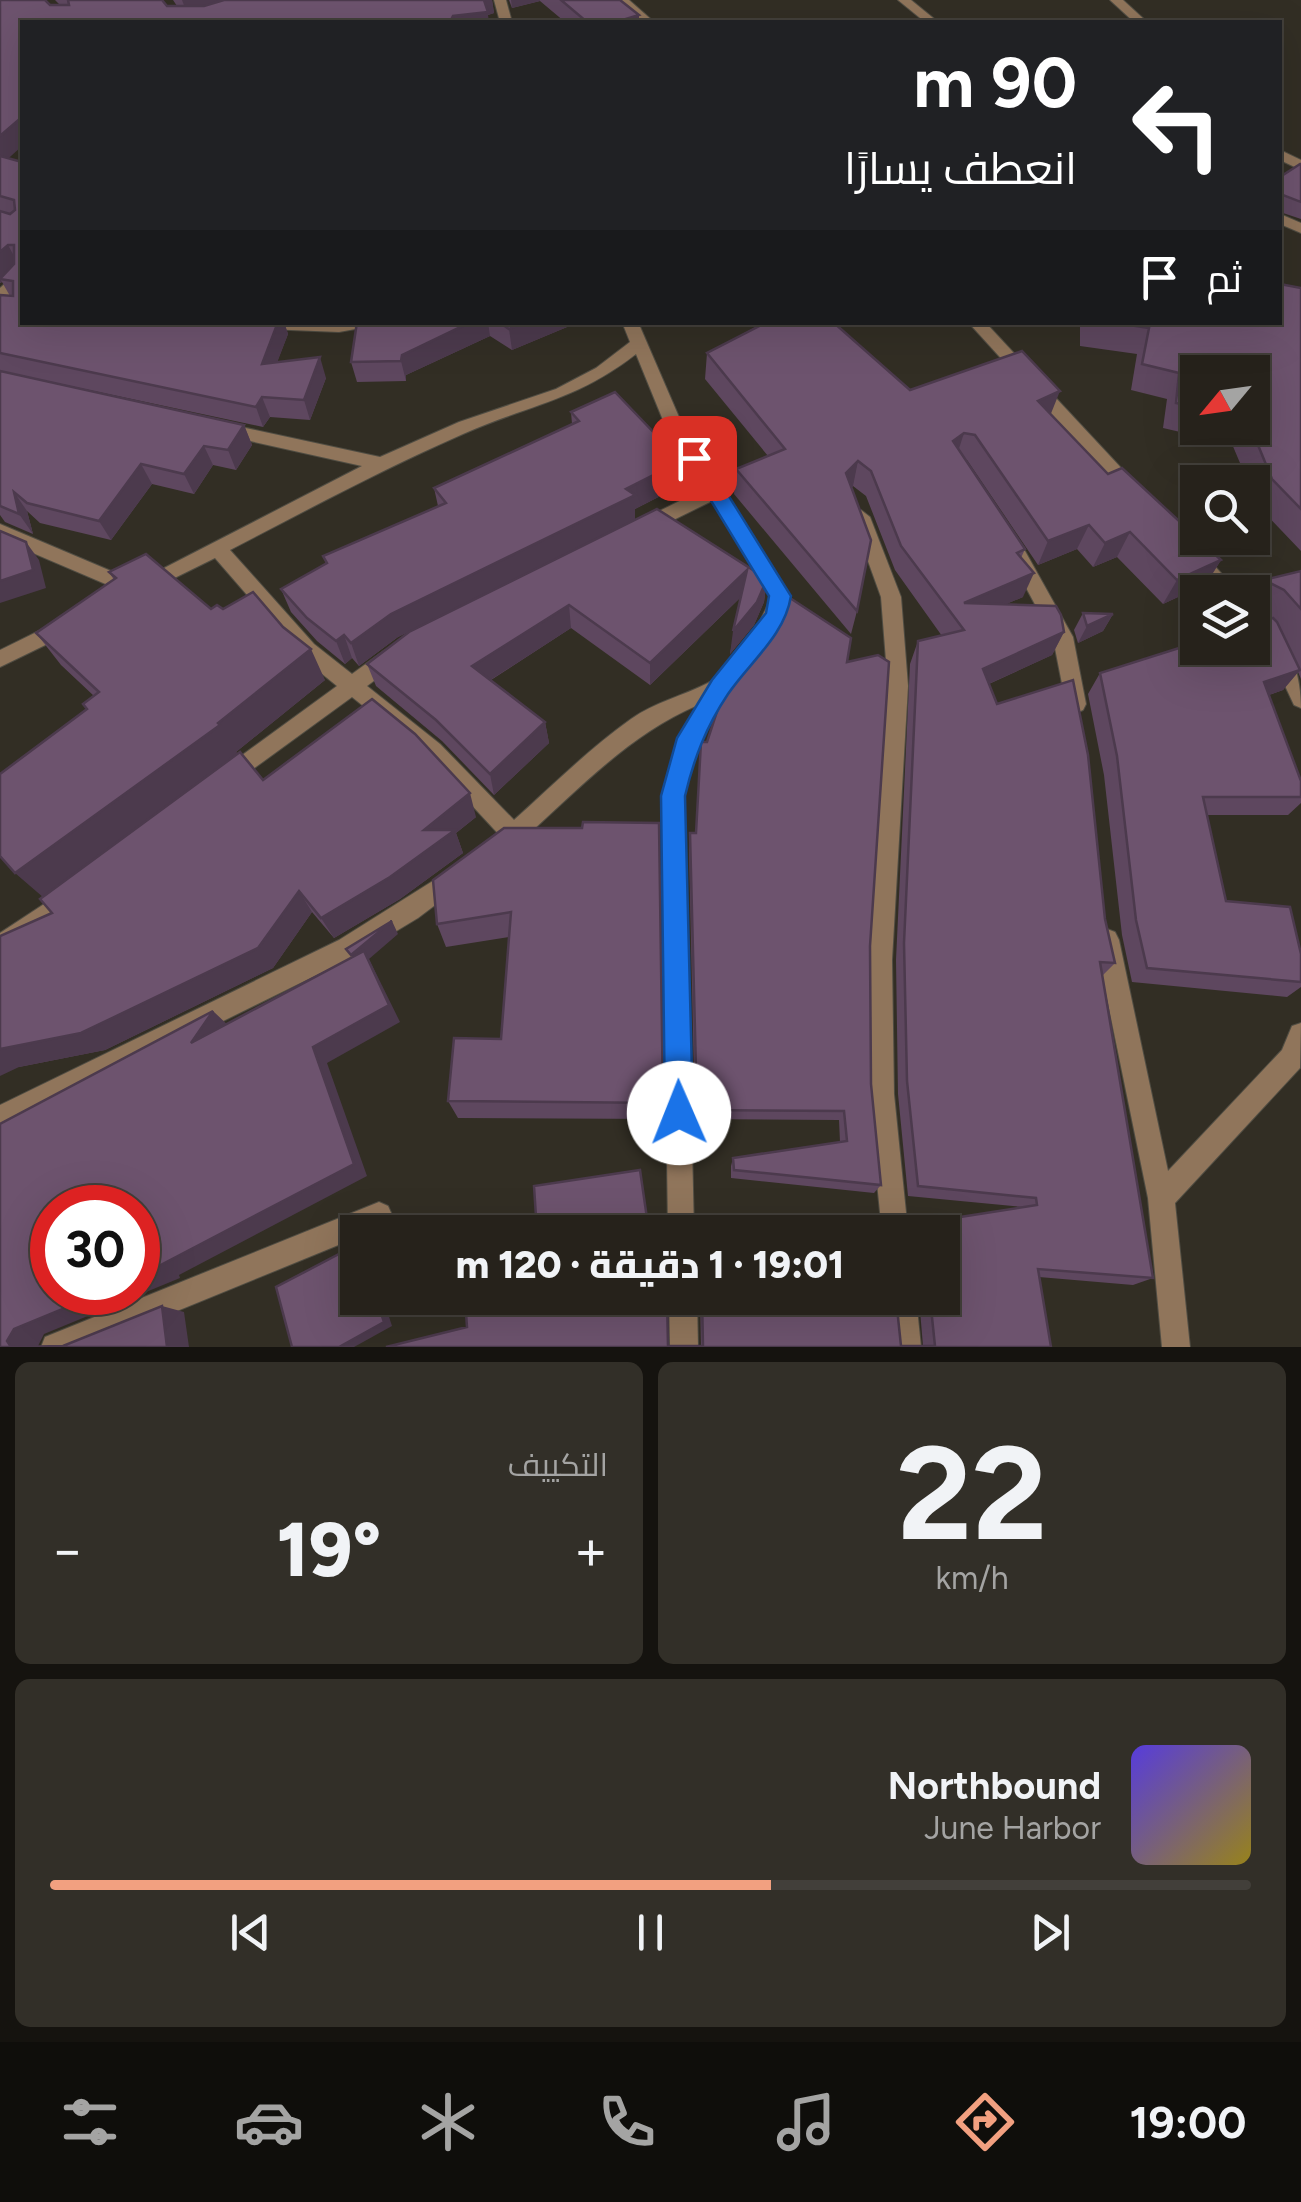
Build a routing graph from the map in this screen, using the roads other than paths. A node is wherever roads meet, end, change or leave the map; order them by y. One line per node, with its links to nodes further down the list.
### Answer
1 (622, 0): 4 (street)
2 (904, 0): 5 (street)
3 (1116, 0): 6 (street)
4 (646, 20)
5 (929, 20)
6 (1139, 20)
7 (20, 276): 8 (street)
8 (4, 304)
9 (308, 325): 10 (street)
10 (346, 325)
11 (979, 325): 17 (street)
12 (635, 333): 14 (street); 15 (street)
13 (210, 426): 14 (street)
14 (382, 464): 21 (street)
15 (715, 491): 19 (street); 29 (street)
16 (853, 496): 41 (street)
17 (1148, 507)
18 (0, 531): 21 (street)
19 (630, 534)
20 (1008, 541): 31 (street)
21 (216, 548): 28 (street)
22 (1193, 555): 23 (street)
23 (1213, 575)
24 (85, 616): 27 (street)
25 (1270, 635): 30 (street)
26 (407, 646): 28 (street)
27 (0, 659)
28 (350, 685): 29 (street); 32 (street)
29 (720, 687): 40 (street)
30 (1301, 698)
31 (1080, 723)
32 (214, 789)
33 (469, 867): 38 (street)
34 (93, 881): 36 (street)
35 (1104, 918): 39 (street)
36 (0, 946)
37 (1301, 1035): 39 (street)
38 (0, 1118)
39 (1161, 1198): 48 (street)
40 (682, 1215)
41 (894, 1215)
42 (340, 1231): 45 (street)
43 (683, 1315): 46 (street)
44 (904, 1315): 47 (street)
45 (55, 1347)
46 (684, 1347)
47 (907, 1347)
48 (1176, 1347)

